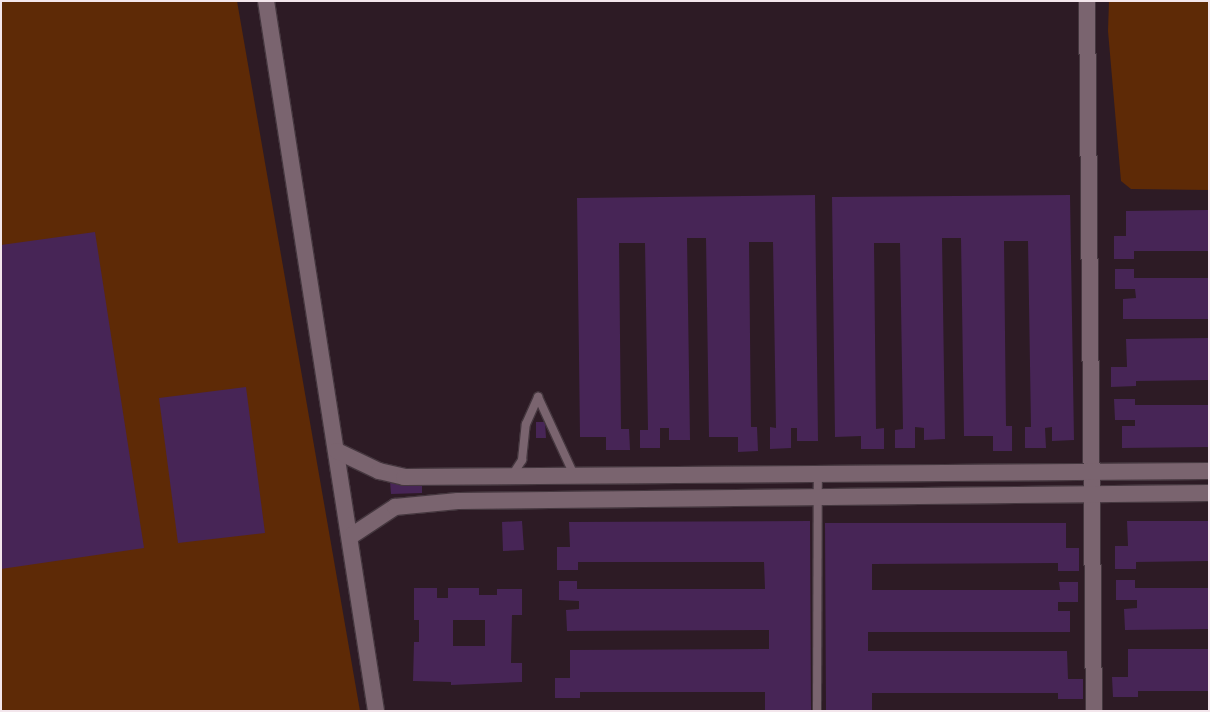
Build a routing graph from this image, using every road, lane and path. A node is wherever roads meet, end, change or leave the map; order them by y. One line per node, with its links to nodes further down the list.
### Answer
1 (266, 1): 3 (street)
2 (1087, 1): 5 (street)
3 (337, 451): 6 (street); 12 (street)
4 (1209, 471): 5 (street)
5 (1092, 472): 7 (street); 9 (street)
6 (513, 474): 8 (street); 8 (lane)
7 (818, 474): 8 (street); 11 (lane)
8 (574, 475)
9 (1092, 494): 10 (street); 11 (street); 15 (street)
10 (1209, 494)
11 (819, 498): 12 (street); 14 (lane)
12 (351, 536): 13 (street)
13 (376, 711)
14 (818, 711)
15 (1094, 711)

